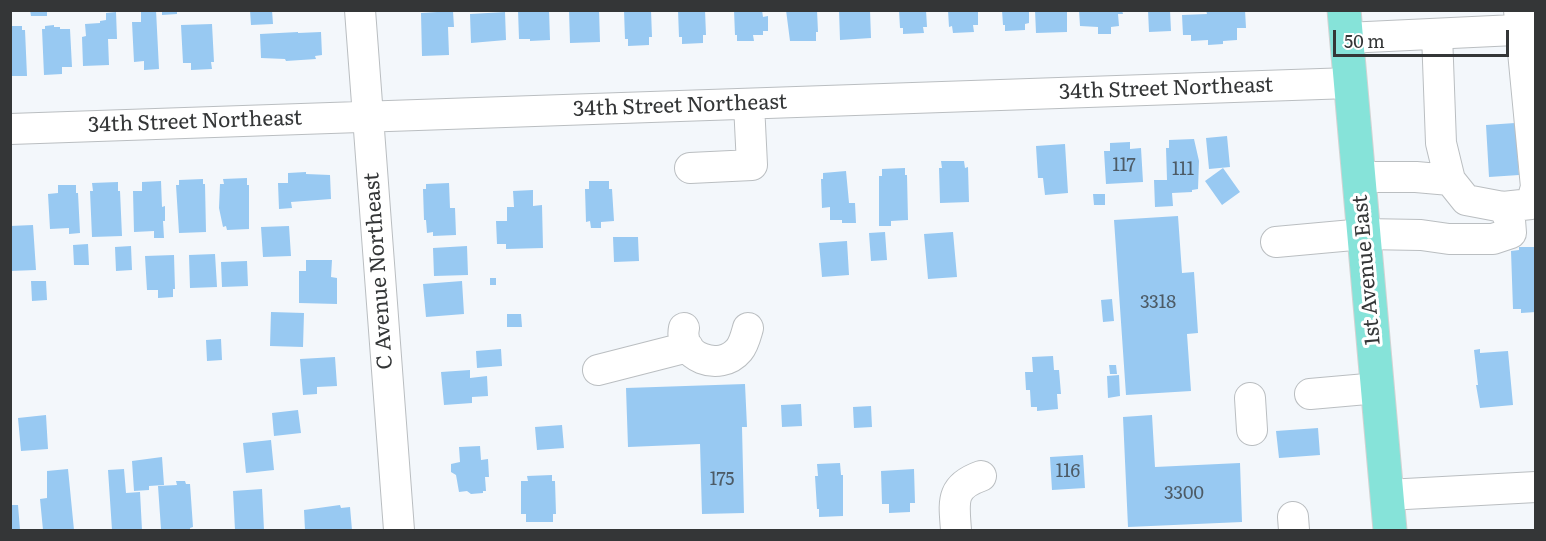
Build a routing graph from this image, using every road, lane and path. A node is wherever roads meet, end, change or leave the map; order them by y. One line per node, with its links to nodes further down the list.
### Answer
1 (360, 10): 7 (street, C Avenue Northeast)
2 (1525, 23): 4 (street); 12 (street)
3 (1345, 24): 4 (street); 5 (main road, 1st Avenue East)
4 (1437, 34): 11 (street)
5 (1350, 83): 6 (street, 34th Street Northeast); 10 (main road, 1st Avenue East)
6 (749, 104): 7 (street, 34th Street Northeast); 9 (street)
7 (368, 116): 8 (street, 34th Street Northeast); 24 (street, C Avenue Northeast)
8 (10, 129)
9 (690, 168)
10 (1359, 177): 11 (street); 13 (main road, 1st Avenue East)
11 (1450, 180): 12 (street)
12 (1503, 207): 13 (street)
13 (1364, 234): 14 (street); 17 (main road, 1st Avenue East)
14 (1276, 242)
15 (748, 328): 16 (street)
16 (598, 370)
17 (1378, 388): 18 (street); 23 (main road, 1st Avenue East)
18 (1310, 394)
19 (1250, 398): 20 (street)
20 (1252, 430)
21 (981, 476): 25 (street)
22 (1536, 487): 23 (street)
23 (1387, 495): 26 (main road, 1st Avenue East)
24 (399, 531)
25 (956, 531)
26 (1390, 531)

